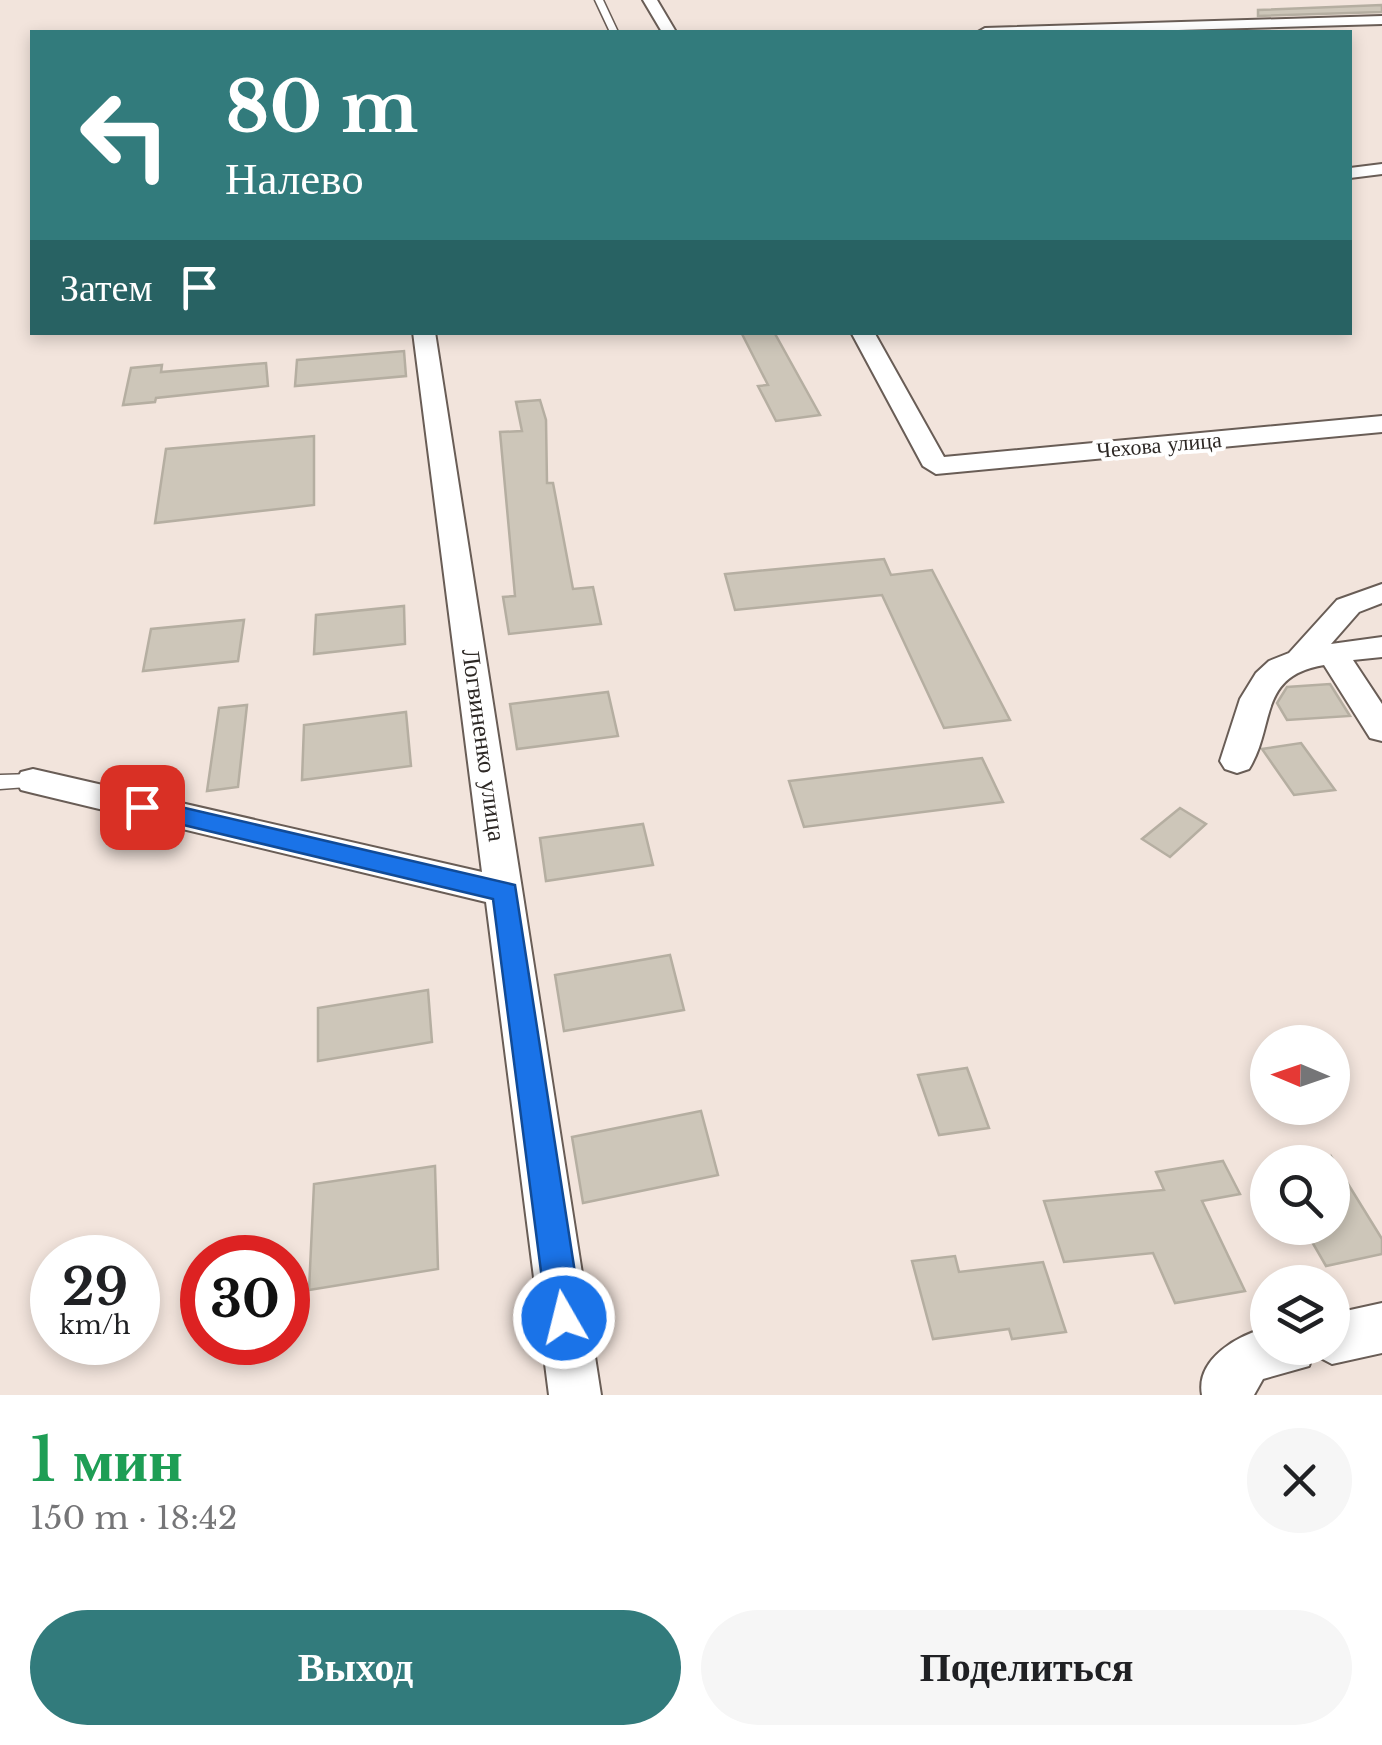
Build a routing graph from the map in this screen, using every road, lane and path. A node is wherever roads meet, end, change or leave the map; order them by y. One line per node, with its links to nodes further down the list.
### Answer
1 (599, 0): 4 (lane)
2 (650, 0): 5 (street)
3 (1382, 20): 6 (street)
4 (613, 30)
5 (668, 30)
6 (1051, 30)
7 (1382, 168): 8 (street)
8 (1352, 172)
9 (424, 335): 18 (street, Логвиненко улица)
10 (864, 335): 11 (street, Чехова улица)
11 (1382, 424)
12 (1382, 593): 14 (street)
13 (1382, 647): 14 (street)
14 (1317, 656): 15 (street); 16 (street)
15 (1382, 730)
16 (1237, 761)
17 (16, 781): 18 (street)
18 (505, 892): 22 (street, Логвиненко улица)
19 (1382, 1328): 20 (street)
20 (1350, 1335)
21 (1250, 1357): 23 (street)
22 (575, 1395)
23 (1228, 1395)

